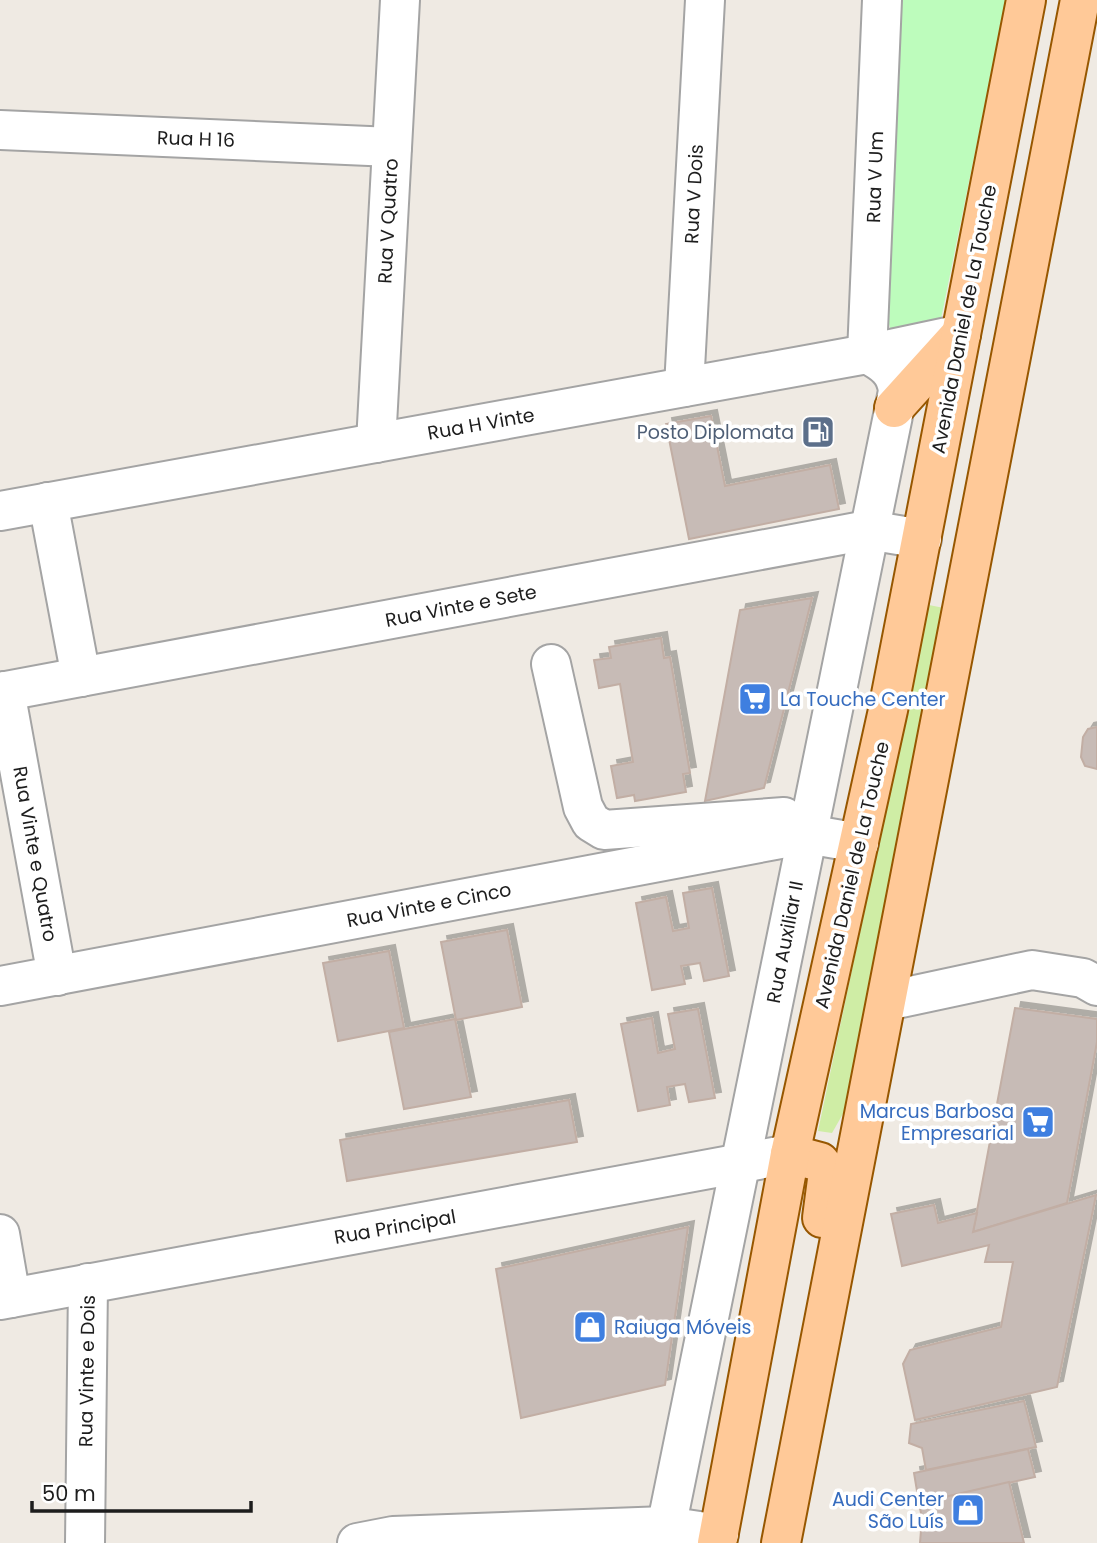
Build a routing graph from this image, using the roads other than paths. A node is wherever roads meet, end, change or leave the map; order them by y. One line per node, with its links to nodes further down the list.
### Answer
1 (400, 0): 7 (street, Rua V Quatro)
2 (705, 0): 10 (street, Rua V Dois)
3 (882, 0): 9 (street, Rua V Um)
4 (1026, 0): 8 (main road, Avenida Daniel de La Touche)
5 (1080, 0): 25 (main road)
6 (0, 131): 7 (street, Rua H 16)
7 (392, 147): 12 (street, Rua V Quatro)
8 (961, 334): 9 (street, Rua H Vinte); 11 (main road); 16 (main road, Avenida Daniel de La Touche)
9 (867, 355): 10 (street, Rua H Vinte); 11 (street, Rua Auxiliar II)
10 (684, 387): 12 (street, Rua H Vinte)
11 (894, 408): 15 (street, Rua Auxiliar II)
12 (376, 443): 13 (street, Rua H Vinte)
13 (48, 502): 14 (street, Rua H Vinte); 18 (street)
14 (0, 511)
15 (868, 530): 16 (street, Rua Vinte e Sete); 18 (street, Rua Vinte e Sete); 20 (street, Rua Auxiliar II)
16 (922, 540): 21 (main road, Avenida Daniel de La Touche)
17 (551, 664): 20 (street)
18 (80, 677): 19 (street, Rua Vinte e Sete)
19 (2, 692): 22 (street, Rua Vinte e Quatro)
20 (809, 824): 21 (street, Rua Vinte e Cinco); 22 (street, Rua Vinte e Cinco); 27 (street, Rua Auxiliar II)
21 (859, 843): 26 (main road, Avenida Daniel de La Touche)
22 (57, 976): 23 (street, Rua Vinte e Cinco)
23 (0, 986)
24 (1097, 986): 25 (street)
25 (887, 1001): 36 (main road)
26 (790, 1154): 27 (street, Rua Principal); 32 (main road, Avenida Daniel de La Touche); 35 (main road)
27 (740, 1163): 29 (street, Rua Principal); 31 (street, Rua Auxiliar II)
28 (0, 1234): 30 (street)
29 (88, 1283): 30 (street, Rua Principal); 34 (street, Rua Vinte e Dois)
30 (6, 1299)
31 (664, 1534): 32 (street); 33 (street)
32 (718, 1538)
33 (380, 1541)
34 (85, 1543)
35 (760, 1543)
36 (781, 1543)

